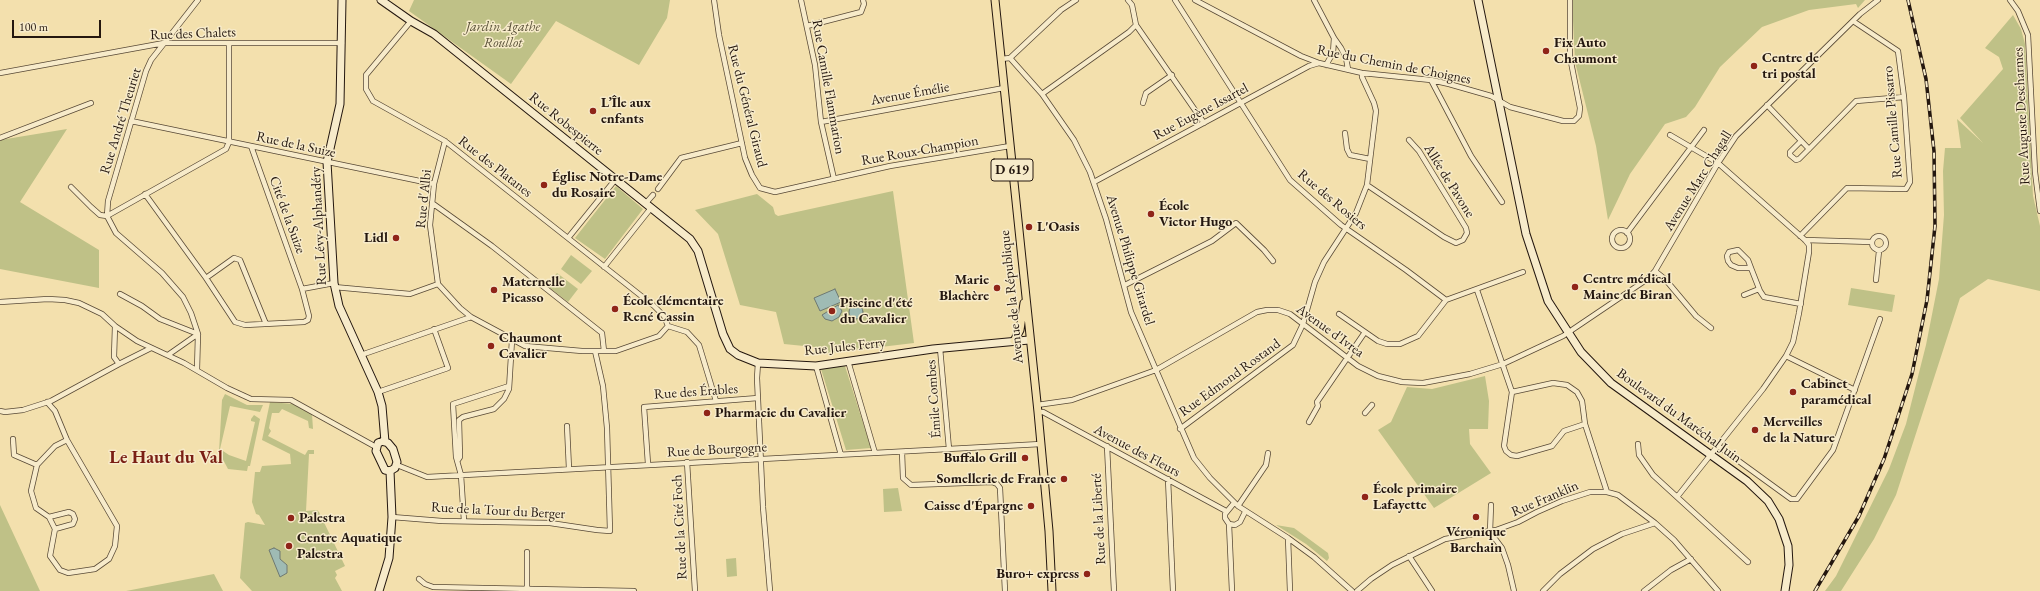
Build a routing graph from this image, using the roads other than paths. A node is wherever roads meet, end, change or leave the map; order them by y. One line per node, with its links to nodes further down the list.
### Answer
1 (198, 0): 22 (street, Rue André Theuriet)
2 (342, 0): 24 (street, Rue Lévy-Alphandéry)
3 (381, 0): 17 (street, Rue Robespierre)
4 (714, 0): 55 (street, Rue du Général Giraud)
5 (801, 0): 20 (street, Rue Camille Flammarion)
6 (863, 0): 20 (street)
7 (995, 0): 28 (main road, Avenue de la République / D 619)
8 (1076, 0): 27 (street)
9 (1128, 0): 19 (street)
10 (1175, 0): 42 (street, Rue des Rosiers)
11 (1196, 0): 29 (street, Rue du Chemin de Choignes)
12 (1314, 0): 21 (street)
13 (1478, 0): 39 (street, Boulevard du Maréchal Juin)
14 (1570, 0): 39 (street, Rue du Chemin de Choignes)
15 (1878, 0): 18 (street, Avenue Marc Chagall)
16 (2010, 0): 75 (street, Rue Auguste Descharmes)
17 (411, 21): 52 (street, Rue des Platanes); 64 (street, Rue Robespierre)
18 (1853, 21): 38 (street, Rue Camille Pissarro); 43 (street, Avenue Marc Chagall)
19 (1136, 25): 34 (street); 37 (street)
20 (807, 26): 45 (street, Rue Camille Flammarion)
21 (1334, 38): 25 (street); 26 (street)
22 (164, 43): 23 (street, Rue des Chalets); 33 (street, Rue des Chalets); 44 (street, Rue André Theuriet)
23 (229, 43): 24 (street, Rue des Chalets); 54 (street)
24 (342, 43): 61 (street, Rue Lévy-Alphandéry)
25 (1342, 51): 26 (street); 31 (street)
26 (1333, 53): 30 (street)
27 (1010, 58): 28 (street); 37 (street, Avenue Philippe Girardel)
28 (1001, 59): 36 (main road, Avenue de la République / D 619)
29 (1319, 63): 30 (street, Rue du Chemin de Choignes); 42 (street, Rue Eugène Issartel)
30 (1326, 65): 31 (street, Rue du Chemin de Choignes)
31 (1348, 69): 32 (street, Rue du Chemin de Choignes)
32 (1362, 72): 35 (street, Rue du Chemin de Choignes); 60 (street, Rue Edmond Rostand)
33 (0, 73)
34 (1172, 75): 41 (street); 46 (street)
35 (1431, 80): 39 (street, Rue du Chemin de Choignes); 72 (street)
36 (1004, 88): 45 (street, Avenue Émélie); 57 (main road, Avenue de la République / D 619)
37 (1042, 94): 65 (street, Avenue Philippe Girardel)
38 (1904, 97): 59 (street); 79 (street, Rue Camille Pissarro)
39 (1499, 100): 113 (street, Boulevard du Maréchal Juin)
40 (91, 103): 50 (street)
41 (1143, 103)
42 (1241, 104): 46 (street, Rue Eugène Issartel); 77 (street, Rue des Rosiers)
43 (1767, 105): 53 (street); 62 (street, Avenue Marc Chagall)
44 (131, 121): 54 (street, Rue de la Suize); 76 (street, Rue André Theuriet)
45 (821, 122): 63 (street, Rue Camille Flammarion)
46 (1204, 123): 65 (street, Rue Eugène Issartel)
47 (1704, 130): 58 (street)
48 (1345, 133): 60 (street)
49 (1670, 135): 58 (street)
50 (0, 138)
51 (1408, 140): 67 (street, Allée de Pavone)
52 (444, 141): 66 (street, Rue d'Albi); 80 (street, Rue des Platanes)
53 (1801, 141): 59 (street); 59 (street)
54 (229, 142): 56 (street, Rue de la Suize); 70 (street)
55 (742, 143): 63 (street, Rue du Général Giraud); 69 (street)
56 (251, 146): 61 (street, Rue de la Suize); 94 (street, Cité de la Suize)
57 (1010, 146): 63 (street, Rue Roux-Champion); 99 (main road, Avenue de la République / D 619)
58 (1690, 147): 62 (street); 78 (street)
59 (1809, 149)
60 (1370, 159): 67 (street, Rue Edmond Rostand)
61 (327, 162): 66 (street, Rue de la Suize); 92 (street, Rue Lévy-Alphandéry)
62 (1718, 163): 79 (street); 88 (street, Avenue Marc Chagall)
63 (834, 179)
64 (615, 180): 74 (street, Rue Robespierre); 80 (street)
65 (1094, 182): 93 (street, Avenue Philippe Girardel)
66 (434, 184): 73 (street, Rue d'Albi)
67 (1367, 185): 77 (street, Rue Edmond Rostand)
68 (71, 186): 76 (street)
69 (658, 189)
70 (145, 194): 76 (street); 89 (street, Cité de la Suize)
71 (653, 195): 74 (street)
72 (1502, 202)
73 (432, 203): 91 (street, Rue d'Albi); 121 (street)
74 (648, 206): 85 (street); 127 (street, Rue Robespierre)
75 (2040, 211)
76 (108, 216): 114 (street)
77 (1346, 228): 100 (street, Rue des Rosiers); 107 (street, Rue Edmond Rostand)
78 (1627, 232): 78 (street)
79 (1800, 236): 81 (street)
80 (568, 238): 85 (street, Rue des Platanes)
81 (1805, 240): 82 (street); 102 (street)
82 (1872, 242): 83 (street); 83 (street)
83 (1879, 250): 90 (street)
84 (1273, 261): 93 (street)
85 (604, 267): 109 (street, Rue des Platanes)
86 (1751, 268): 86 (street); 95 (street)
87 (1523, 272): 96 (street)
88 (1655, 272): 110 (street); 113 (street, Avenue Marc Chagall)
89 (206, 278): 106 (street, Cité de la Suize); 106 (street)
90 (1876, 280)
91 (438, 284): 92 (street); 104 (street)
92 (334, 285): 94 (street); 123 (street, Rue Lévy-Alphandéry)
93 (1124, 285): 132 (street, Avenue Philippe Girardel)
94 (302, 289): 106 (street, Cité de la Suize)
95 (1759, 289): 98 (street); 102 (street)
96 (1477, 290): 100 (street); 129 (street)
97 (120, 294): 114 (street)
98 (1744, 295)
99 (1025, 296): 116 (main road, Avenue de la République / D 619); 117 (main road)
100 (1446, 300): 112 (street)
101 (0, 302): 108 (street)
102 (1801, 304): 124 (street)
103 (1340, 314): 112 (street)
104 (470, 317): 111 (street); 115 (street)
105 (1880, 319): 134 (street)
106 (266, 324)
107 (1304, 324): 125 (street, Avenue d'Ivrea); 132 (street, Avenue d'Ivrea); 147 (street, Rue Edmond Rostand)
108 (115, 326): 118 (street); 128 (street)
109 (668, 326): 121 (street); 138 (street)
110 (1711, 328)
111 (434, 329): 123 (street); 135 (street)
112 (1365, 332): 125 (street)
113 (1568, 333): 129 (street, Avenue d'Ivrea); 161 (street, Boulevard du Maréchal Juin)
114 (198, 334): 122 (street); 131 (street)
115 (512, 340): 120 (street); 133 (street)
116 (1029, 340): 117 (street, Rue Jules Ferry); 141 (main road, Avenue de la République / D 619)
117 (1014, 341): 119 (street, Rue Jules Ferry)
118 (152, 348): 122 (street); 128 (street)
119 (940, 348): 126 (street, Rue Jules Ferry); 156 (street, Émile Combes)
120 (595, 351): 121 (street); 168 (street, Rue de la Tour du Berger)
121 (604, 351)
122 (168, 355): 131 (street)
123 (361, 355): 135 (street, Rue Lévy-Alphandéry)
124 (1786, 356): 134 (street); 154 (street)
125 (1347, 358): 129 (street, Avenue d'Ivrea); 144 (street)
126 (848, 362): 130 (street, Rue Jules Ferry); 158 (street)
127 (758, 363): 130 (street, Rue Jules Ferry); 137 (street)
128 (119, 364): 139 (street)
129 (1503, 364): 136 (street)
130 (816, 366): 160 (street)
131 (197, 370): 155 (street)
132 (1156, 370): 141 (street, Avenue d'Ivrea); 147 (street, Avenue Philippe Girardel)
133 (509, 386): 163 (street); 163 (street)
134 (1855, 390): 154 (street)
135 (378, 392): 150 (street, Rue Lévy-Alphandéry)
136 (1512, 392): 145 (street); 145 (street)
137 (758, 398): 138 (street, Rue des Érables); 162 (street)
138 (716, 401): 165 (street, Rue des Érables)
139 (47, 402): 142 (street); 149 (street)
140 (1372, 405): 143 (street)
141 (1038, 409): 151 (main road, Avenue de la République / D 619); 153 (street, Avenue des Fleurs)
142 (0, 411)
143 (1365, 413)
144 (1309, 422)
145 (1586, 424): 173 (street)
146 (567, 426): 169 (street)
147 (1180, 429): 175 (street, Avenue Philippe Girardel)
148 (13, 439): 166 (street)
149 (67, 440): 166 (street); 184 (street)
150 (385, 442): 155 (street); 167 (street)
151 (1041, 444): 156 (street, Rue de Bourgogne); 199 (main road, Avenue de la République / D 619)
152 (1638, 444): 174 (street)
153 (1107, 446): 172 (street, Avenue des Fleurs); 200 (street, Rue de la Liberté)
154 (1718, 446): 161 (street)
155 (376, 447): 170 (street)
156 (949, 449): 157 (street, Rue de Bourgogne)
157 (902, 452): 158 (street, Rue de Bourgogne); 198 (street)
158 (875, 453): 160 (street, Rue de Bourgogne)
159 (1268, 453): 175 (street)
160 (841, 455): 162 (street, Rue de Bourgogne)
161 (1710, 455): 174 (street); 211 (street, Boulevard du Maréchal Juin)
162 (762, 459): 164 (street, Rue de Bourgogne); 197 (street)
163 (458, 460): 171 (street)
164 (687, 462): 165 (street, Rue de Bourgogne); 196 (street, Rue de la Cité Foch)
165 (648, 464): 168 (street, Rue de Bourgogne)
166 (37, 465): 179 (street)
167 (397, 465): 170 (street); 171 (street, Rue de Bourgogne)
168 (608, 467): 169 (street, Rue de Bourgogne); 181 (street, Rue de la Tour du Berger)
169 (569, 469): 171 (street, Rue de Bourgogne)
170 (390, 471): 180 (street)
171 (461, 475): 181 (street)
172 (1168, 479): 177 (street, Avenue des Fleurs); 201 (street)
173 (1607, 492): 182 (street, Rue Franklin); 185 (street, Rue Franklin)
174 (1677, 498): 190 (street)
175 (1236, 504): 177 (street); 178 (street, Avenue Philippe Girardel)
176 (1491, 505): 185 (street)
177 (1226, 511): 183 (street)
178 (1245, 512): 183 (street); 186 (street, Avenue Philippe Girardel)
179 (49, 517): 184 (street); 184 (street)
180 (392, 517): 181 (street, Rue de la Tour du Berger); 194 (street)
181 (464, 521)
182 (1655, 523): 189 (street, Rue Franklin); 208 (street)
183 (1229, 524): 202 (street)
184 (55, 528)
185 (1490, 532): 188 (street, Rue Franklin); 207 (street)
186 (1288, 538): 203 (street); 204 (street, Avenue Philippe Girardel)
187 (527, 552): 192 (street)
188 (1409, 556): 205 (street, Rue Franklin); 206 (street)
189 (1691, 559): 209 (street); 210 (street, Rue Franklin)
190 (1748, 562)
191 (419, 579): 193 (street)
192 (527, 588): 193 (street); 195 (street)
193 (483, 589)
194 (379, 591)
195 (634, 591)
196 (695, 591)
197 (769, 591)
198 (1005, 591)
199 (1052, 591)
200 (1114, 591)
201 (1173, 591)
202 (1232, 591)
203 (1290, 591)
204 (1352, 591)
205 (1357, 591)
206 (1432, 591)
207 (1514, 591)
208 (1543, 591)
209 (1644, 591)
210 (1718, 591)
211 (1785, 591)

